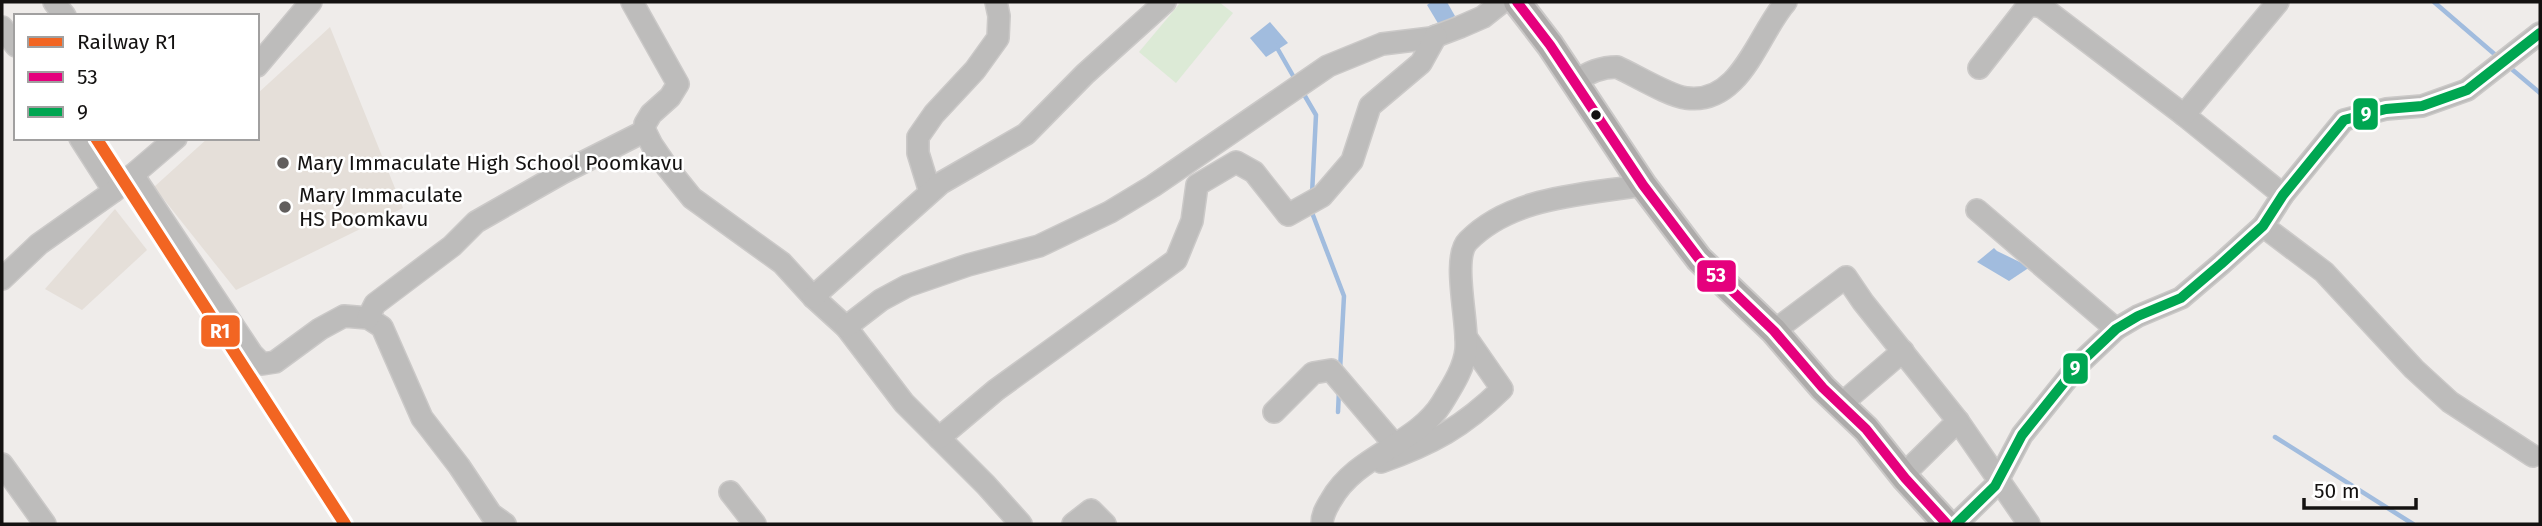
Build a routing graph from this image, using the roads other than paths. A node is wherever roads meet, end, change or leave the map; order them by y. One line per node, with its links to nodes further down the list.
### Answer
1 (311, 2): 13 (street)
2 (632, 2): 17 (street)
3 (996, 2): 23 (street)
4 (1165, 2): 23 (street)
5 (1502, 2): 11 (street)
6 (1517, 2): 15 (main road)
7 (1786, 2): 15 (street)
8 (2278, 2): 16 (street)
9 (2, 27): 12 (street)
10 (2540, 33): 24 (street)
11 (1436, 36): 30 (street); 38 (street)
12 (14, 43)
13 (259, 64)
14 (1979, 68): 16 (street)
15 (1575, 82): 21 (main road)
16 (2184, 115): 24 (street)
17 (645, 131): 28 (street); 29 (street)
18 (81, 140): 22 (street)
19 (168, 141): 20 (street)
20 (133, 175): 22 (street); 29 (street)
21 (1643, 185): 32 (main road); 33 (street)
22 (114, 191): 27 (street)
23 (930, 192): 28 (street)
24 (2283, 195): 26 (street)
25 (1977, 210): 31 (street)
26 (2263, 226): 31 (street); 40 (street)
27 (2, 279)
28 (813, 297): 30 (street)
29 (368, 318): 46 (street)
30 (846, 327): 38 (street)
31 (2116, 329): 43 (street)
32 (1774, 331): 34 (street); 35 (main road)
33 (1466, 337): 39 (street); 39 (street)
34 (1903, 351): 35 (street); 37 (street)
35 (1840, 405): 42 (main road)
36 (1274, 412): 39 (street)
37 (1958, 421): 42 (street); 43 (street)
38 (939, 438): 48 (street)
39 (1400, 448): 51 (street)
40 (2533, 456)
41 (2, 464): 45 (street)
42 (1903, 475): 52 (main road)
43 (1998, 480): 53 (street); 54 (street)
44 (730, 492): 47 (street)
45 (45, 524)
46 (505, 524)
47 (755, 524)
48 (1021, 524)
49 (1073, 524): 50 (street)
50 (1105, 524)
51 (1322, 524)
52 (1947, 524)
53 (1956, 524)
54 (2029, 524)

